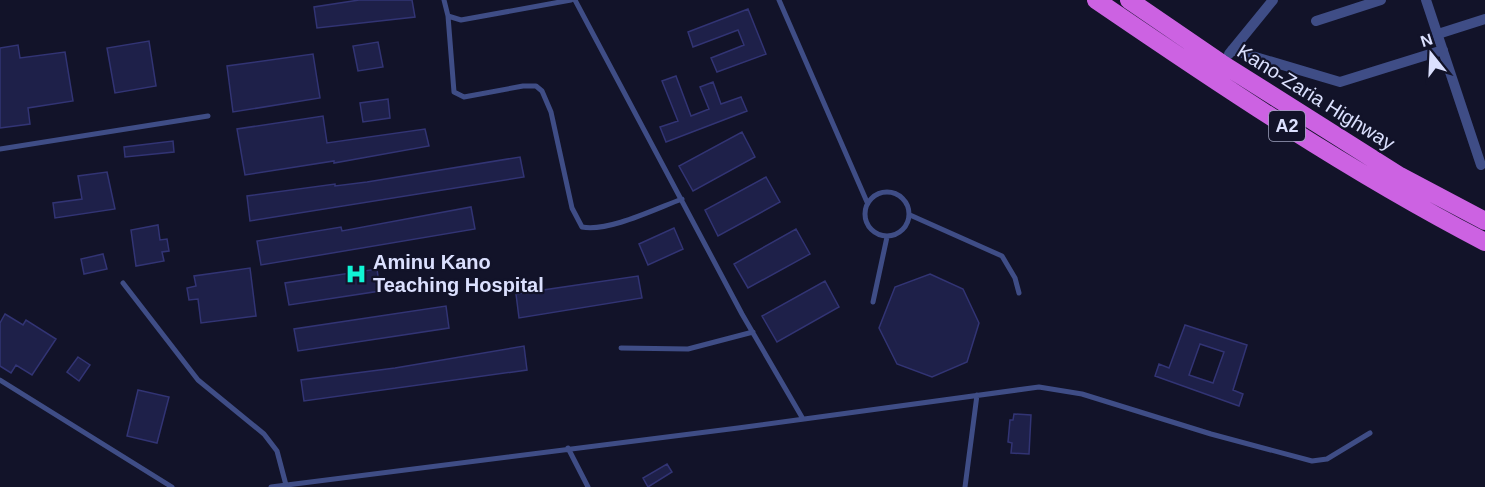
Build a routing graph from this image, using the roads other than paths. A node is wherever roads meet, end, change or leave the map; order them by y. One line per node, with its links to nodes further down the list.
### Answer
1 (444, 0): 9 (lane)
2 (573, 0): 9 (lane); 18 (lane)
3 (779, 0): 19 (lane)
4 (1096, 0): 23 (highway, Kano-Zaria Highway / A2)
5 (1129, 0): 14 (highway, Kano-Zaria Highway / A2)
6 (1273, 0): 14 (street)
7 (1381, 0): 11 (street)
8 (1426, 0): 12 (street)
9 (448, 16): 18 (lane)
10 (1485, 19): 12 (street)
11 (1317, 21)
12 (1438, 34): 13 (street)
13 (1443, 50): 14 (street); 17 (street)
14 (1226, 57): 21 (highway, Kano-Zaria Highway / A2)
15 (207, 116): 16 (lane)
16 (0, 149)
17 (1481, 165)
18 (682, 199): 27 (lane)
19 (867, 202): 20 (lane); 22 (lane)
20 (910, 215): 22 (lane); 25 (lane)
21 (1485, 222)
22 (887, 237): 26 (lane)
23 (1485, 242)
24 (123, 283): 34 (lane)
25 (1019, 293)
26 (873, 302)
27 (753, 332): 28 (lane); 31 (lane)
28 (621, 348)
29 (0, 380): 35 (lane)
30 (977, 395): 31 (lane); 32 (lane); 38 (lane)
31 (803, 419): 33 (lane)
32 (1370, 433)
33 (568, 448): 34 (lane); 37 (lane)
34 (286, 485): 36 (lane)
35 (172, 487)
36 (271, 487)
37 (588, 487)
38 (965, 487)

